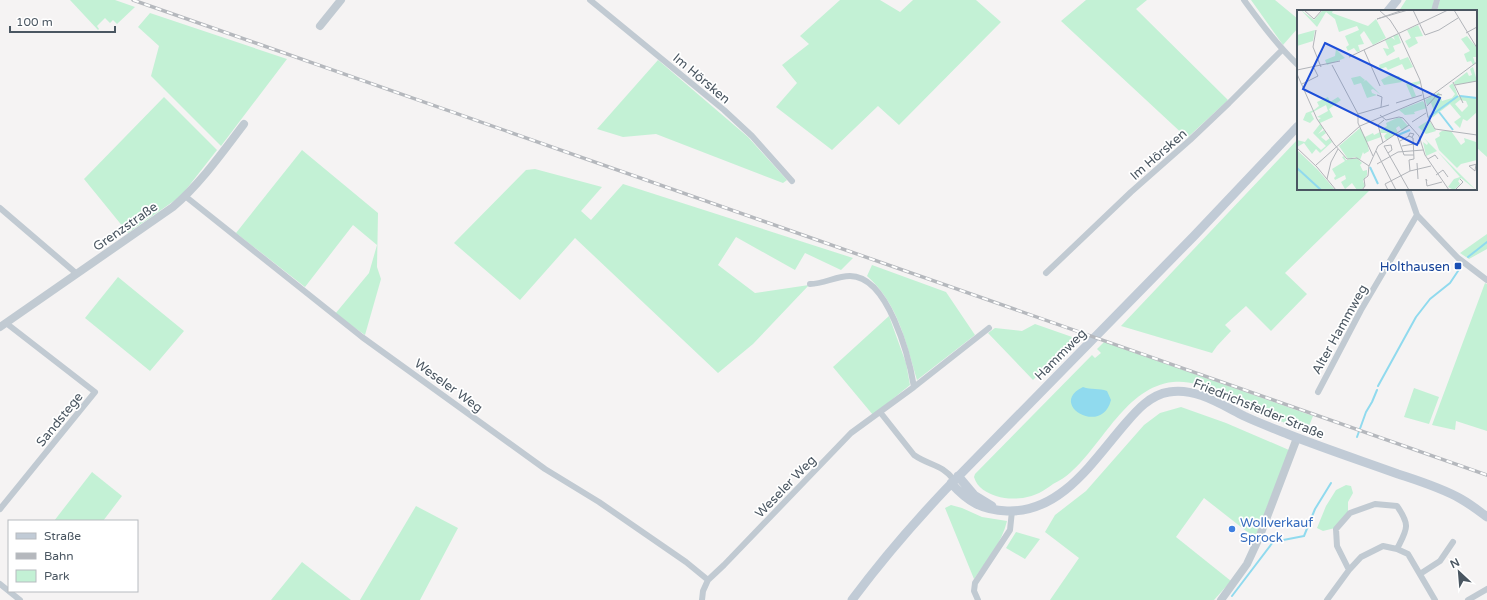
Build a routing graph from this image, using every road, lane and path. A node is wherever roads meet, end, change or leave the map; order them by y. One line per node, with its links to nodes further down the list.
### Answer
1 (341, 0): 8 (street)
2 (590, 0): 13 (street, Im Hörsken)
3 (1244, 0): 9 (street)
4 (1396, 0): 6 (main road)
5 (1437, 0): 7 (street)
6 (1390, 10)
7 (1434, 10)
8 (320, 26)
9 (1282, 50): 10 (street); 18 (street, Im Hörsken)
10 (1297, 64)
11 (244, 124): 15 (street, Grenzstraße)
12 (1295, 129): 28 (main road, Hammweg)
13 (792, 181)
14 (1408, 190): 17 (street)
15 (185, 196): 19 (street, Grenzstraße); 36 (street, Weseler Weg)
16 (0, 208): 19 (street)
17 (1418, 215): 20 (street); 25 (street, Alter Hammweg)
18 (1046, 273)
19 (77, 274): 22 (street, Grenzstraße)
20 (1487, 280)
21 (810, 284): 24 (street)
22 (3, 325): 29 (street, Sandstege)
23 (989, 328): 24 (street, Weseler Weg)
24 (914, 387): 26 (street, Weseler Weg)
25 (1318, 392)
26 (880, 412): 28 (street); 36 (street, Weseler Weg)
27 (1297, 438): 30 (main road, Friedrichsfelder Straße); 31 (main road, Friedrichsfelder Straße); 45 (street)
28 (954, 480): 30 (main road); 43 (main road, Hammweg)
29 (0, 510)
30 (1008, 511): 44 (street)
31 (1487, 517)
32 (1453, 542): 35 (street)
33 (1397, 549): 34 (street); 34 (street); 35 (street)
34 (1349, 570): 46 (street)
35 (1420, 574): 47 (street)
36 (708, 580): 42 (street, Weseler Weg)
37 (0, 584): 39 (street)
38 (1487, 589): 48 (street)
39 (8, 590)
40 (10, 592): 41 (street)
41 (20, 600)
42 (702, 600)
43 (852, 600)
44 (978, 600)
45 (1221, 600)
46 (1327, 600)
47 (1435, 600)
48 (1468, 600)

